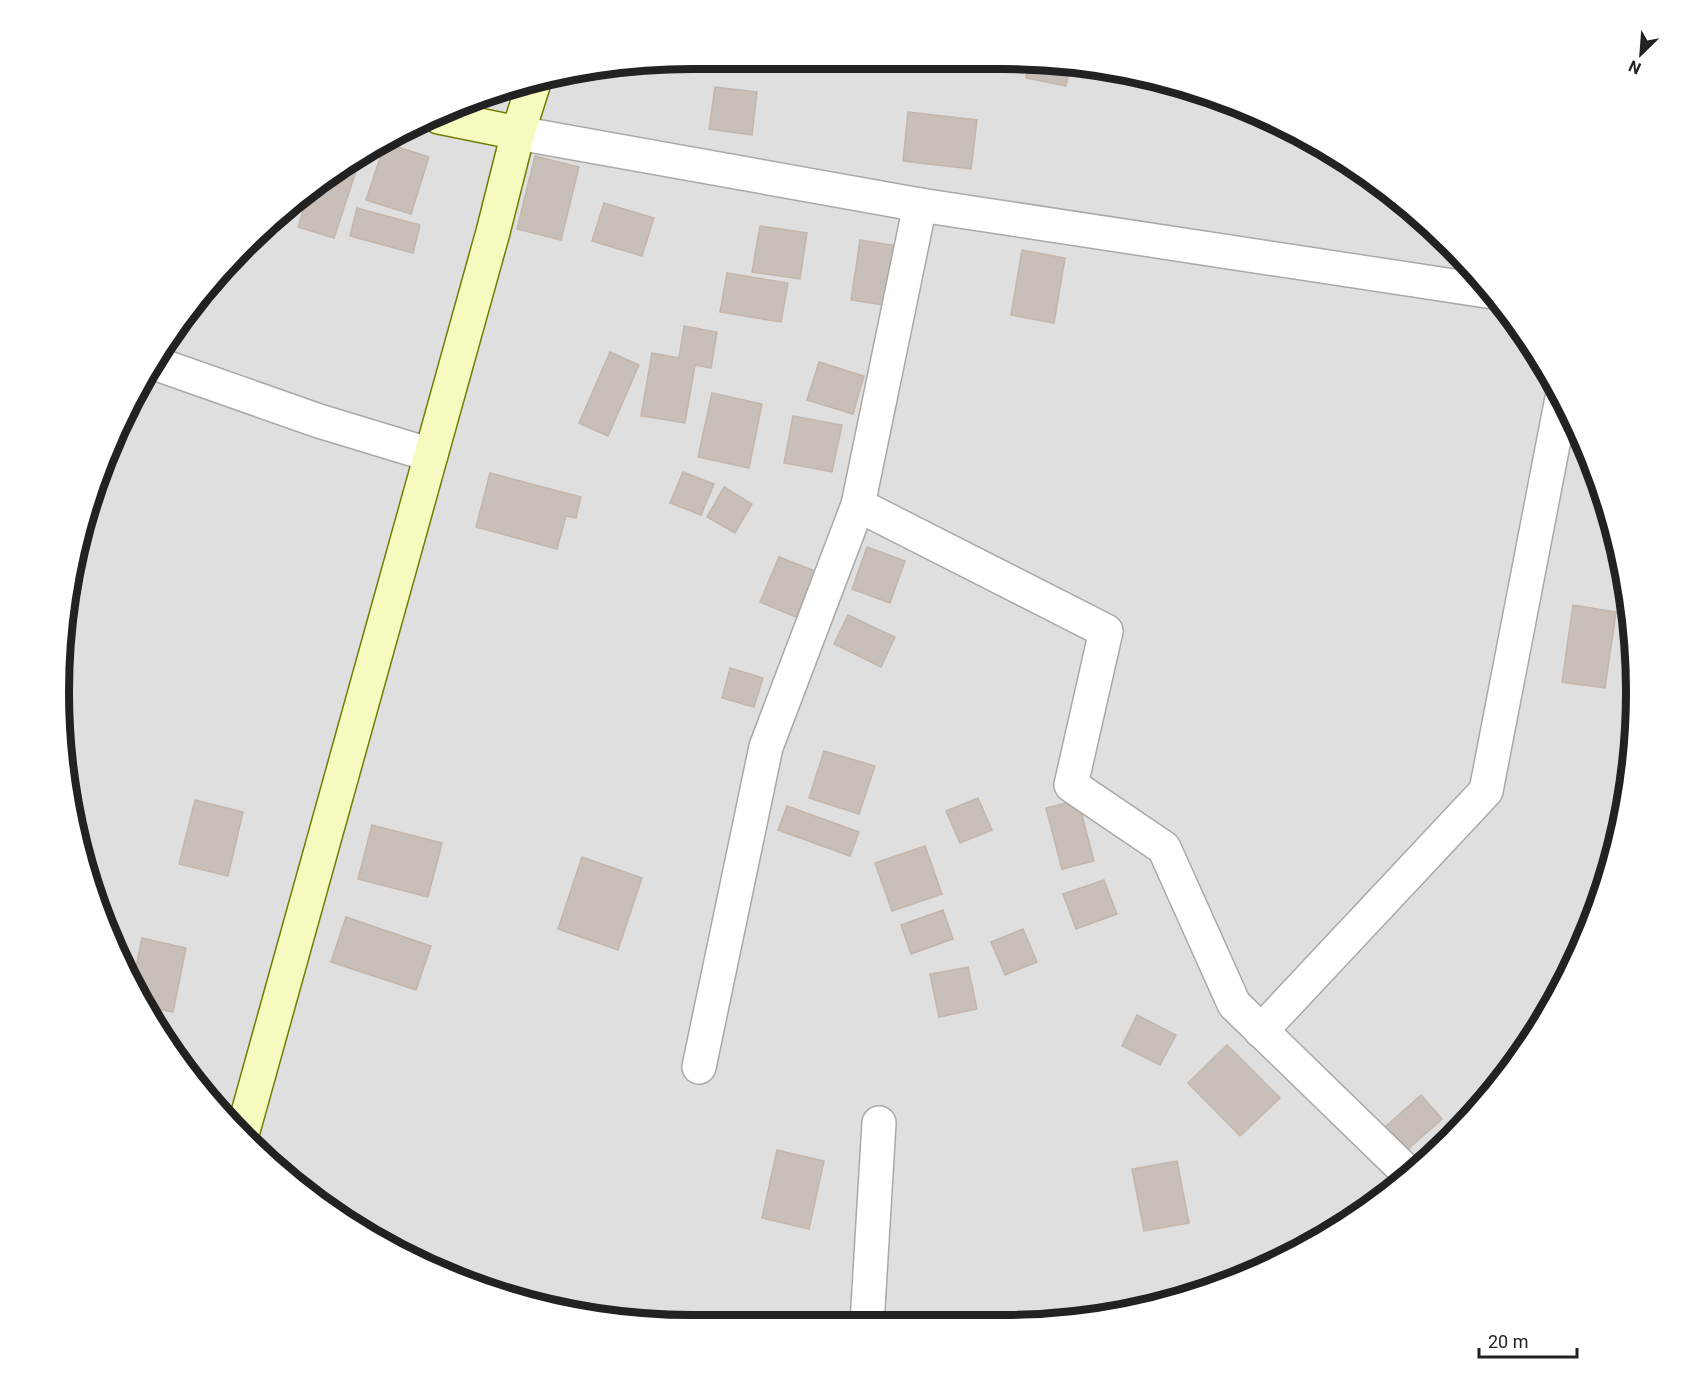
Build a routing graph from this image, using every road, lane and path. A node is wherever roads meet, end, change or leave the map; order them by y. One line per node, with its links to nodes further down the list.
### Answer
1 (532, 90): 3 (street)
2 (448, 119): 3 (street)
3 (518, 133): 4 (street); 8 (street)
4 (920, 205): 5 (street); 9 (street)
5 (1478, 290)
6 (161, 366): 8 (street)
7 (1559, 411): 10 (street)
8 (431, 455): 13 (street)
9 (858, 505): 10 (street); 11 (street)
10 (1262, 1031): 14 (street)
11 (699, 1067)
12 (879, 1123): 15 (street)
13 (244, 1126)
14 (1403, 1169)
15 (868, 1315)

